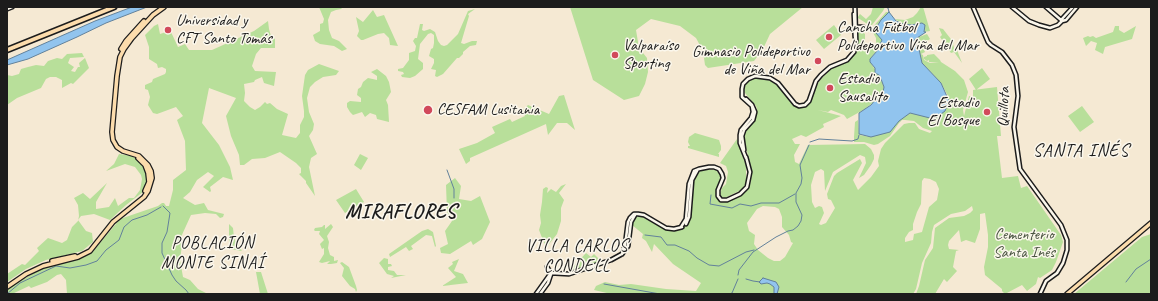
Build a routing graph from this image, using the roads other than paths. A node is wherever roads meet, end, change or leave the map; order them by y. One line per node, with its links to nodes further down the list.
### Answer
1 (12, 7): 12 (main road)
2 (115, 7): 11 (highway)
3 (159, 7): 21 (main road)
4 (164, 7): 21 (main road)
5 (855, 7): 16 (main road)
6 (973, 7): 14 (main road, Quillota)
7 (1012, 7): 15 (main road)
8 (1046, 7): 15 (main road)
9 (1073, 7): 15 (main road)
10 (1077, 7): 15 (main road)
11 (107, 8): 20 (highway)
12 (7, 9)
13 (972, 13): 14 (main road)
14 (977, 17): 28 (main road, Quillota)
15 (1062, 20)
16 (857, 22): 18 (main road); 19 (main road)
17 (863, 27): 18 (main road)
18 (857, 31): 19 (main road)
19 (856, 45): 24 (main road)
20 (7, 48)
21 (114, 93): 25 (main road)
22 (1151, 225): 29 (main road)
23 (547, 267): 24 (main road)
24 (550, 273): 26 (main road); 27 (main road)
25 (8, 286)
26 (536, 294)
27 (540, 294)
28 (1040, 294)
29 (1068, 294)

